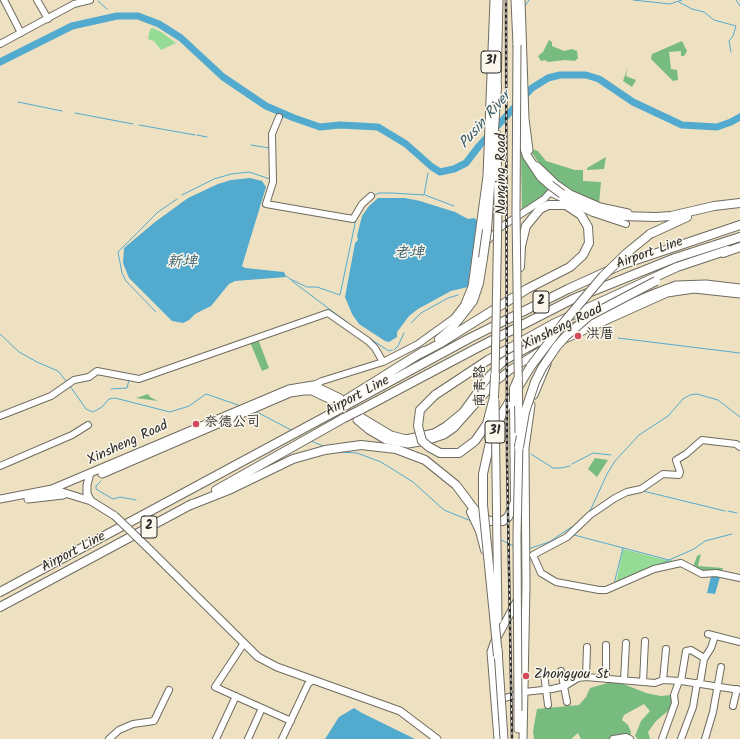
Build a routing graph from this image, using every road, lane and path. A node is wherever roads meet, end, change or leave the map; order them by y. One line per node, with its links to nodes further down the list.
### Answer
1 (4, 0): 10 (street)
2 (38, 0): 9 (street)
3 (90, 0): 8 (street)
4 (494, 0): 23 (main road, 31)
5 (500, 0): 12 (main road, 31)
6 (515, 0): 13 (main road, Nanqing Road / 31, bridge)
7 (521, 0): 13 (main road)
8 (73, 2): 9 (street)
9 (48, 18): 10 (street)
10 (21, 33): 11 (street)
11 (0, 44)
12 (497, 86): 33 (highway, bridge); 35 (main road, 南青路 / 31, bridge)
13 (520, 104): 15 (main road); 18 (highway, bridge); 27 (main road, Nanqing Road / 31, bridge)
14 (279, 117): 17 (street)
15 (557, 185): 16 (street); 19 (main road)
16 (551, 193): 20 (street); 24 (street)
17 (371, 196)
18 (740, 204): 56 (highway, bridge)
19 (628, 213)
20 (626, 224)
21 (740, 225): 40 (highway, Airport Line / 2)
22 (740, 237): 42 (highway, Airport Line / 2)
23 (479, 238): 24 (main road); 28 (main road, 31)
24 (487, 240): 28 (street)
25 (740, 247): 26 (highway)
26 (728, 250): 35 (highway, bridge); 44 (highway, bridge)
27 (517, 276): 33 (highway); 36 (main road, 31, bridge)
28 (472, 287): 34 (street)
29 (740, 288): 31 (main road, Xinsheng Road)
30 (740, 294): 32 (main road, Xinsheng Road)
31 (542, 340): 32 (main road); 42 (main road, Xinsheng Road)
32 (545, 348): 42 (main road, Xinsheng Road); 59 (main road)
33 (420, 354): 40 (highway)
34 (383, 362): 37 (street); 41 (street)
35 (495, 375): 70 (main road, 南青路 / 31, bridge)
36 (518, 379): 44 (main road, 31, bridge); 46 (highway, bridge)
37 (313, 385): 38 (street); 39 (main road, Xinsheng Road); 40 (main road)
38 (304, 391): 39 (main road, Xinsheng Road); 40 (main road, Xinsheng Road)
39 (260, 403): 48 (main road, Xinsheng Road)
40 (340, 403): 58 (highway, Airport Line / 2)
41 (0, 416)
42 (359, 416): 55 (highway, Airport Line / 2, bridge)
43 (88, 425): 47 (street)
44 (519, 447): 107 (main road, 31, bridge)
45 (740, 447): 57 (street)
46 (396, 449): 55 (highway); 56 (highway, bridge)
47 (0, 466)
48 (89, 476): 49 (main road, Xinsheng Road); 53 (main road)
49 (55, 490): 50 (main road); 51 (main road); 52 (main road)
50 (68, 495): 52 (main road); 53 (main road)
51 (0, 499)
52 (23, 500): 54 (main road)
53 (91, 501): 65 (main road, bridge)
54 (0, 504)
55 (188, 506): 60 (highway, Airport Line / 2)
56 (489, 568): 70 (highway, bridge)
57 (740, 578)
58 (0, 592)
59 (522, 597): 88 (main road); 91 (main road)
60 (0, 606)
61 (708, 634): 62 (street)
62 (715, 636): 64 (street); 71 (street)
63 (645, 641): 81 (street)
64 (740, 642)
65 (244, 643): 77 (main road); 90 (street)
66 (626, 643): 78 (street)
67 (606, 645): 76 (street)
68 (587, 647): 75 (street)
69 (666, 650): 79 (street)
70 (498, 656): 106 (main road, 南青路 / 31, bridge)
71 (704, 658): 80 (street); 82 (street)
72 (721, 667): 84 (street)
73 (561, 671): 83 (street)
74 (544, 674): 86 (street)
75 (586, 677): 76 (street); 83 (street)
76 (606, 679): 78 (street)
77 (313, 680): 97 (street); 98 (main road)
78 (624, 680): 81 (street)
79 (663, 680): 80 (street); 81 (street)
80 (680, 681): 82 (street); 111 (street)
81 (643, 682)
82 (698, 683): 84 (street); 112 (street)
83 (565, 686): 86 (street); 93 (street)
84 (718, 686): 87 (street); 113 (street)
85 (169, 690): 99 (street)
86 (546, 690): 88 (street); 94 (street)
87 (738, 690): 95 (street)
88 (524, 692): 89 (street); 92 (main road)
89 (517, 694): 91 (street); 92 (main road)
90 (236, 696): 96 (street); 100 (street)
91 (495, 701): 105 (main road)
92 (523, 701): 108 (main road)
93 (567, 702)
94 (548, 705)
95 (733, 706)
96 (262, 708): 97 (street); 101 (street)
97 (291, 721): 102 (street)
98 (423, 727): 103 (main road); 104 (main road)
99 (109, 739)
100 (216, 739)
101 (248, 739)
102 (282, 739)
103 (431, 739)
104 (437, 739)
105 (498, 739)
106 (504, 739)
107 (518, 739)
108 (523, 739)
109 (613, 739): 110 (street)
110 (630, 739)
111 (662, 739)
112 (681, 739)
113 (705, 739)

